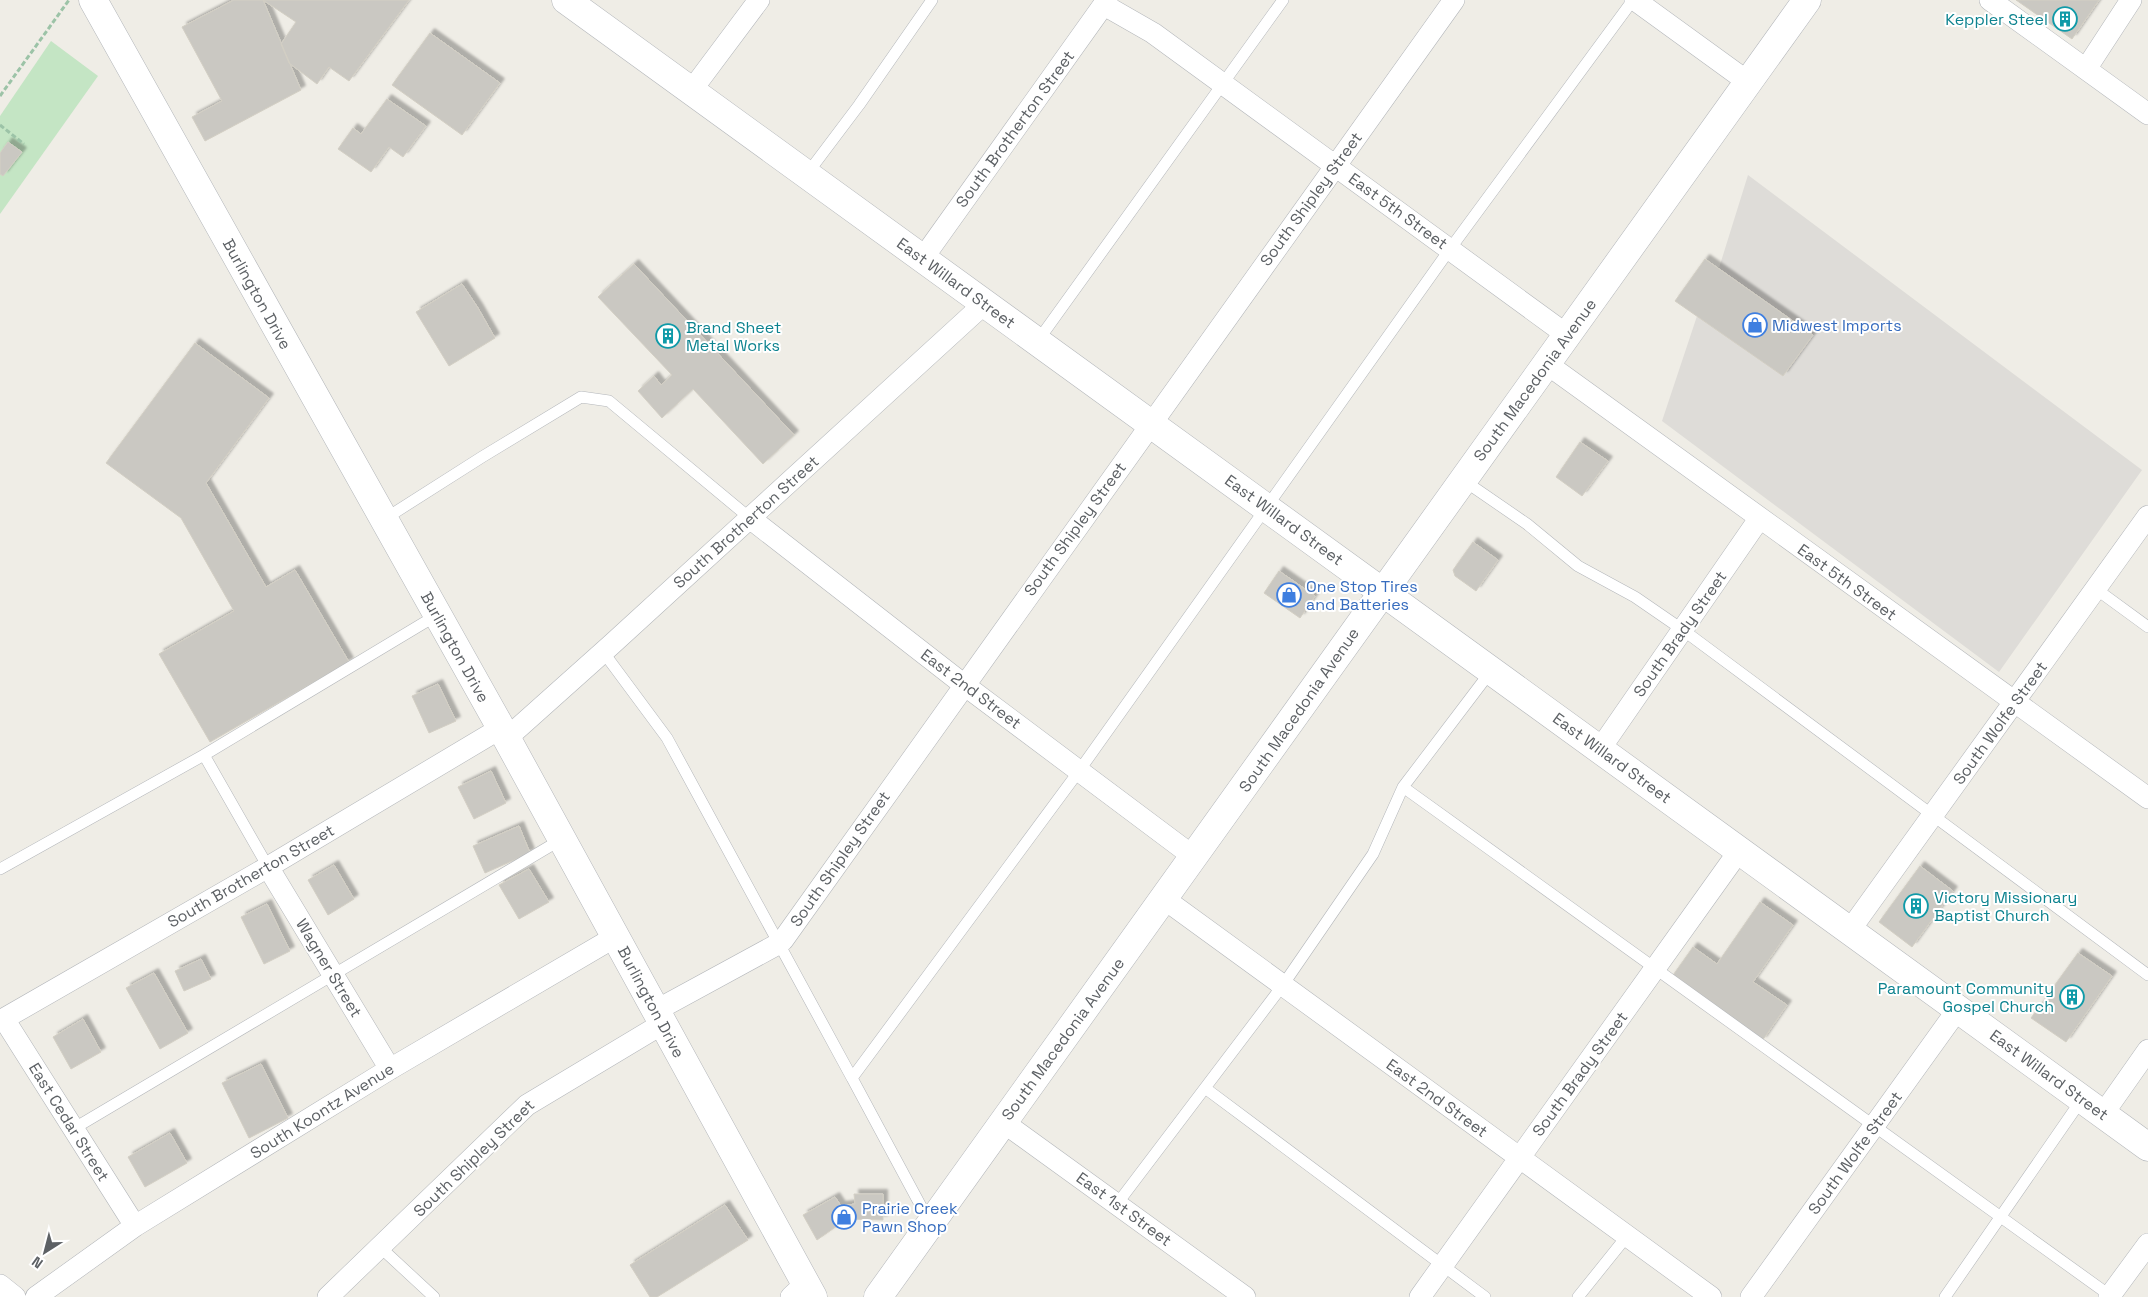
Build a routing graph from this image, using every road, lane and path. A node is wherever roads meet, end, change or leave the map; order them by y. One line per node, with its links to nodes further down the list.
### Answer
1 (69, 0): 17 (path)
2 (93, 0): 35 (street, Burlington Drive)
3 (759, 0): 16 (street)
4 (932, 0): 22 (lane)
5 (1283, 0): 15 (lane)
6 (1454, 0): 21 (street, South Shipley Street)
7 (1634, 0): 14 (street); 23 (lane)
8 (1807, 0): 14 (street, South Macedonia Avenue)
9 (1990, 0): 13 (street)
10 (2131, 0): 13 (street)
11 (1103, 2): 15 (street, East 5th Street); 24 (street, South Brotherton Street)
12 (579, 4): 16 (street, East Willard Street)
13 (2086, 69): 18 (street)
14 (1748, 82): 26 (street, South Macedonia Avenue)
15 (1223, 83): 21 (street, East 5th Street); 27 (lane)
16 (692, 91): 22 (street, East Willard Street)
17 (0, 96)
18 (2148, 114)
19 (0, 125): 20 (path)
20 (24, 144)
21 (1336, 165): 23 (street, East 5th Street); 29 (street, South Shipley Street)
22 (806, 174): 24 (street, East Willard Street)
23 (1450, 249): 26 (street, East 5th Street); 31 (lane)
24 (923, 258): 25 (street, East Willard Street)
25 (984, 304): 27 (street, East Willard Street); 33 (street, South Brotherton Street)
26 (1567, 335): 28 (street, South Macedonia Avenue)
27 (1037, 342): 29 (street, East Willard Street)
28 (1547, 364): 30 (street, South Macedonia Avenue); 34 (street, East 5th Street)
29 (1150, 423): 31 (street, East Willard Street); 43 (street, South Shipley Street)
30 (1463, 480): 37 (street, South Macedonia Avenue); 40 (lane)
31 (1267, 508): 37 (street, East Willard Street); 48 (lane)
32 (2148, 516): 36 (street, South Wolfe Street)
33 (751, 518): 35 (lane); 41 (street, South Brotherton Street); 43 (street, East 2nd Street)
34 (1759, 519): 40 (street, South Brady Street); 44 (street, East 5th Street)
35 (383, 520): 38 (street, Burlington Drive)
36 (2096, 589): 39 (lane); 44 (street, South Wolfe Street)
37 (1383, 592): 42 (street, East Willard Street); 54 (street, South Macedonia Avenue)
38 (438, 615): 45 (street, Burlington Drive); 47 (lane)
39 (2148, 627)
40 (1683, 630): 46 (street, South Brady Street); 51 (lane)
41 (604, 652): 45 (street, South Brotherton Street); 60 (lane)
42 (1491, 671): 46 (street, East Willard Street); 49 (lane)
43 (963, 684): 48 (street, East 2nd Street); 60 (street, South Shipley Street)
44 (2016, 702): 50 (street, East 5th Street); 51 (street, South Wolfe Street)
45 (504, 733): 52 (street, Burlington Drive); 55 (street, South Brotherton Street)
46 (1600, 749): 53 (street, East Willard Street)
47 (204, 755): 55 (lane); 56 (lane)
48 (1079, 771): 54 (street, East 2nd Street); 70 (lane)
49 (1403, 787): 61 (lane); 64 (lane)
50 (2148, 798)
51 (1934, 815): 58 (street, South Wolfe Street); 63 (lane)
52 (562, 839): 59 (street, Burlington Drive); 62 (lane)
53 (1739, 852): 58 (street, East Willard Street); 61 (street, South Brady Street)
54 (1194, 857): 57 (street, South Macedonia Avenue)
55 (268, 867): 62 (street, Wagner Street); 66 (street, South Brotherton Street)
56 (0, 869)
57 (1163, 898): 64 (street, East 2nd Street); 73 (street, South Macedonia Avenue)
58 (1850, 930): 65 (street, East Willard Street)
59 (615, 936): 67 (street, Burlington Drive); 69 (street, South Koontz Avenue)
60 (778, 944): 67 (street, South Shipley Street); 70 (lane)
61 (1656, 969): 74 (lane); 77 (street, South Brady Street)
62 (333, 974): 69 (street, Wagner Street); 75 (lane)
63 (2148, 975)
64 (1283, 985): 71 (lane); 77 (street, East 2nd Street)
65 (1958, 1009): 72 (street, East Willard Street); 74 (street, South Wolfe Street)
66 (1, 1015): 75 (street, East Cedar Street)
67 (659, 1018): 84 (street, South Shipley Street); 87 (street, Burlington Drive)
68 (2148, 1050): 72 (street)
69 (390, 1069): 81 (street, South Koontz Avenue)
70 (852, 1078): 80 (lane)
71 (1205, 1088): 78 (lane); 85 (lane)
72 (2092, 1106): 76 (street, East Willard Street); 79 (lane)
73 (1003, 1122): 78 (street, East 1st Street); 80 (street, South Macedonia Avenue)
74 (1874, 1126): 79 (lane); 98 (street, South Wolfe Street)
75 (73, 1129): 81 (street, East Cedar Street)
76 (2148, 1147)
77 (1520, 1158): 82 (street, East 2nd Street); 85 (street, South Brady Street)
78 (1117, 1204): 93 (street, East 1st Street)
79 (2001, 1217): 99 (lane); 100 (lane)
80 (930, 1223): 92 (street, South Macedonia Avenue)
81 (135, 1226): 89 (street, South Koontz Avenue)
82 (1627, 1236): 96 (lane); 97 (street, East 2nd Street)
83 (2148, 1244): 100 (street)
84 (380, 1248): 90 (street, South Shipley Street); 91 (lane)
85 (1442, 1267): 94 (street, South Brady Street); 95 (lane)
86 (0, 1285): 88 (street)
87 (804, 1292)
88 (15, 1297)
89 (36, 1297)
90 (328, 1297)
91 (434, 1297)
92 (878, 1297)
93 (1246, 1297)
94 (1420, 1297)
95 (1485, 1297)
96 (1578, 1297)
97 (1711, 1297)
98 (1751, 1297)
99 (1945, 1297)
100 (2111, 1297)

